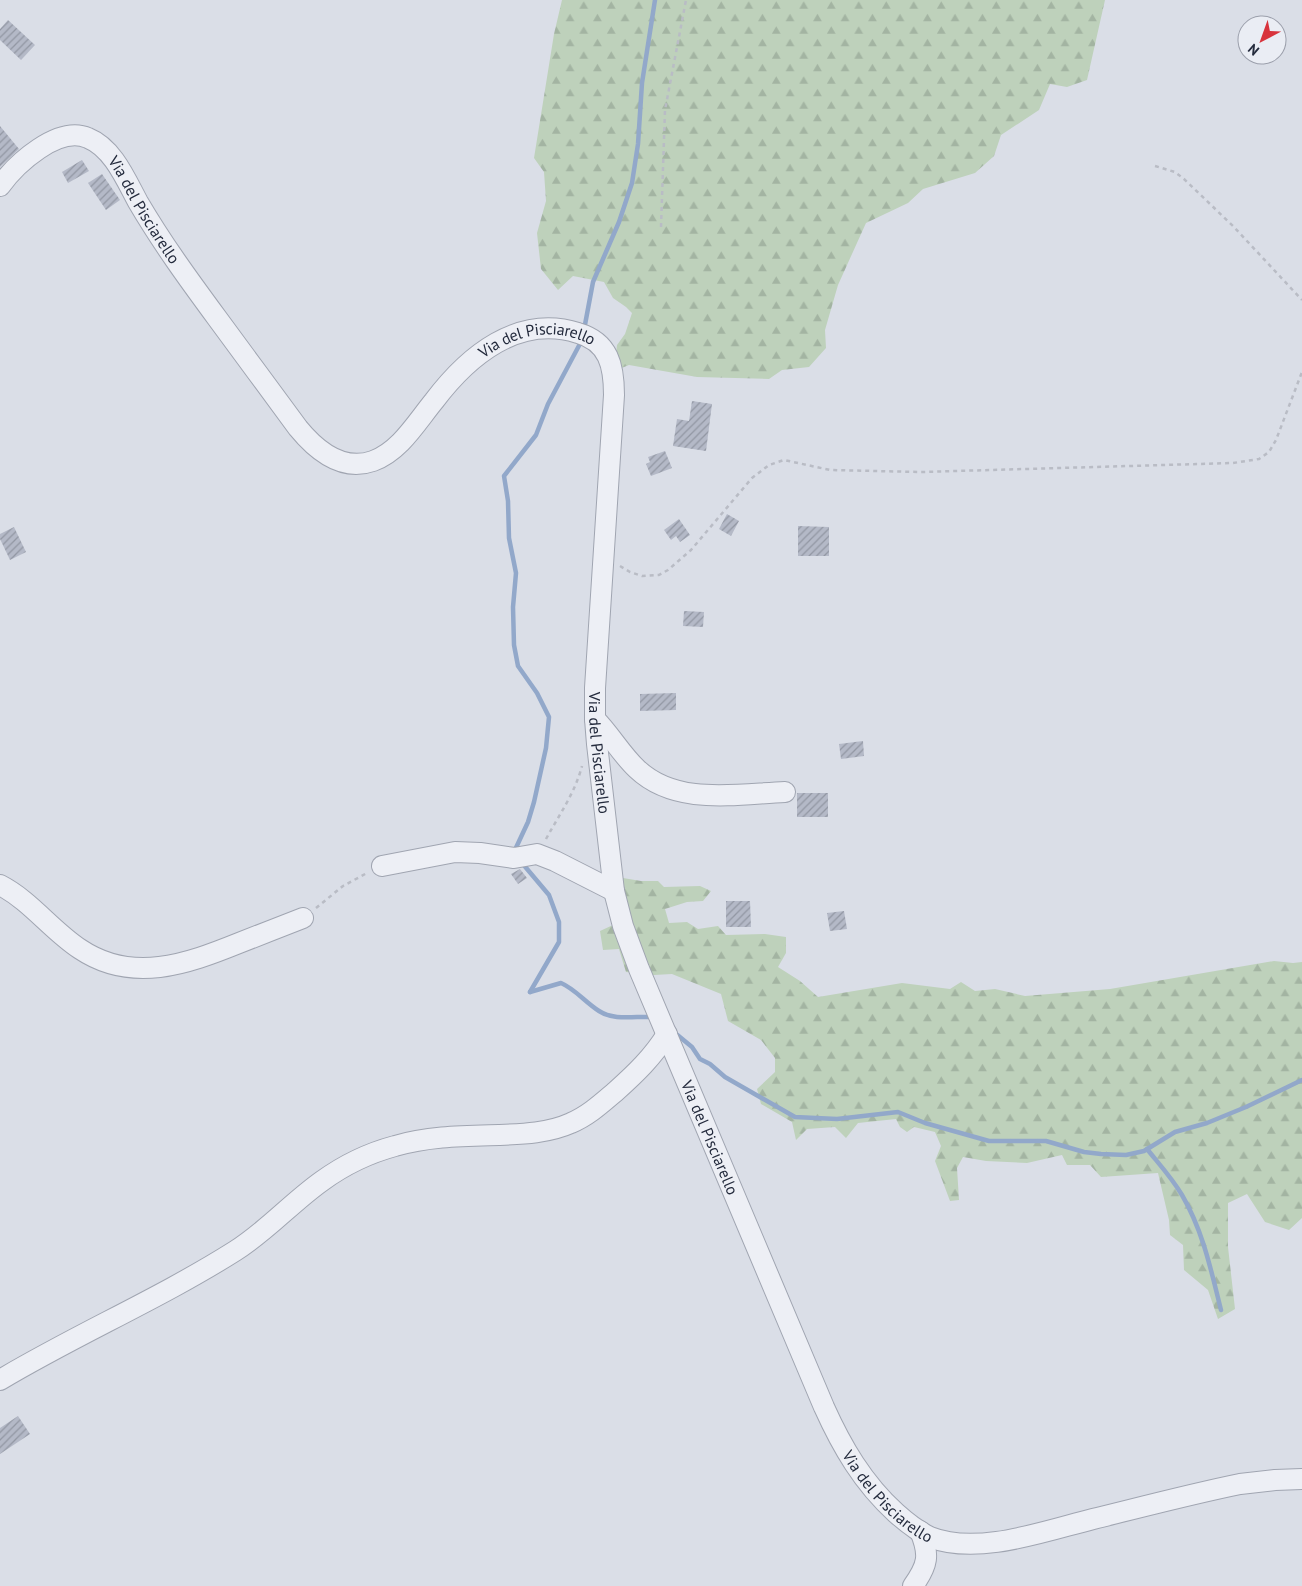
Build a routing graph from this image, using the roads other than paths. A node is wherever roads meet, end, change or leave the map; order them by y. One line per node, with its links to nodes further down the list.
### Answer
1 (0, 186): 2 (street, Via del Pisciarello)
2 (595, 719): 3 (street); 6 (street, Via del Pisciarello)
3 (785, 792)
4 (382, 866): 6 (street)
5 (0, 885): 7 (street)
6 (614, 891): 8 (street, Via del Pisciarello)
7 (303, 918)
8 (667, 1034): 9 (street); 11 (street, Via del Pisciarello)
9 (0, 1380)
10 (1302, 1480): 11 (street, Via del Pisciarello)
11 (920, 1532): 12 (street)
12 (913, 1586)

